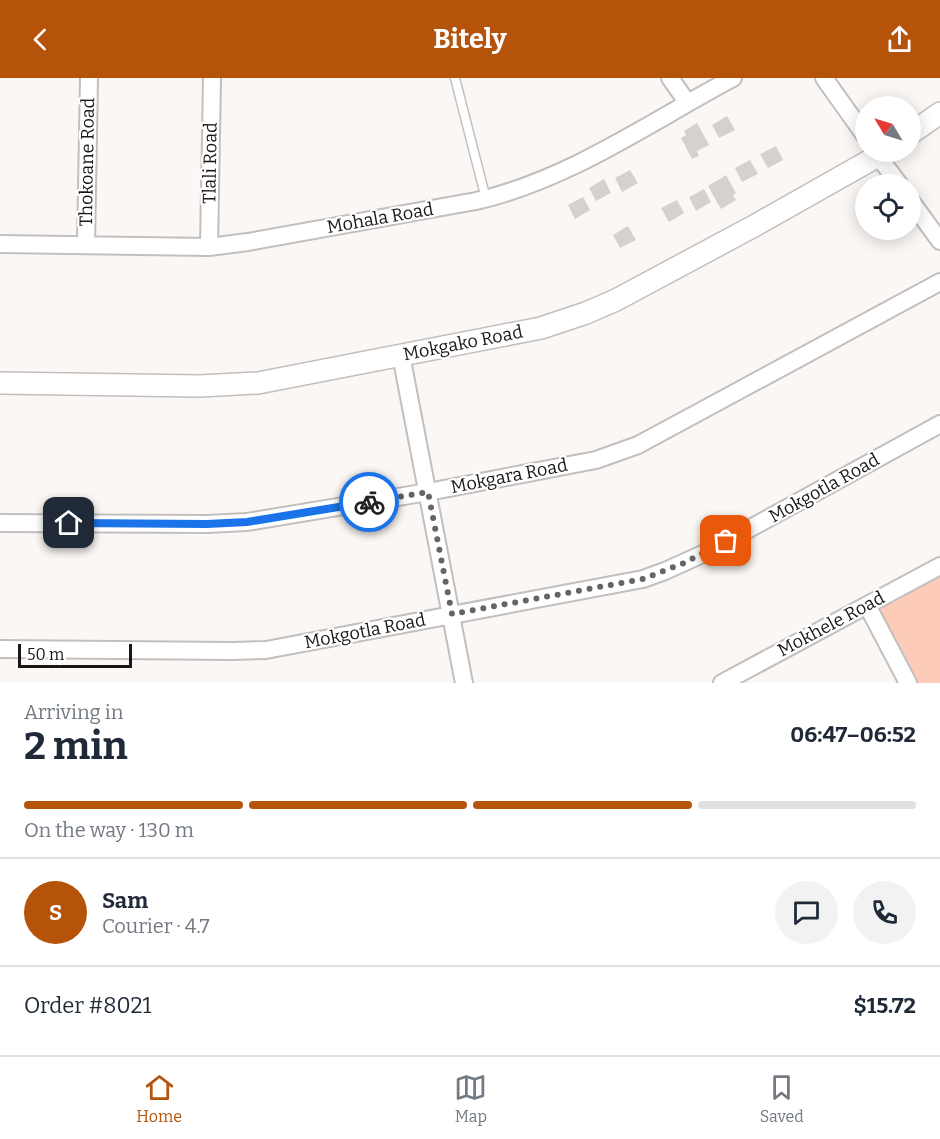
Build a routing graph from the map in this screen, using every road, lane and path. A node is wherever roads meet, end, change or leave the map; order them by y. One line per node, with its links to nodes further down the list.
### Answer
1 (89, 78): 16 (street, Thokoane Road)
2 (212, 78): 17 (street, Tlali Road)
3 (455, 78): 12 (lane)
4 (669, 78): 7 (street)
5 (733, 78): 7 (street, Mohala Road)
6 (824, 78): 9 (street)
7 (687, 102): 12 (street, Mohala Road)
8 (940, 113): 10 (street)
9 (855, 122)
10 (921, 126)
11 (864, 162): 19 (street, Mokgako Road)
12 (486, 199): 17 (street, Mohala Road)
13 (921, 215): 14 (street)
14 (940, 241)
15 (0, 244): 16 (street, Mohala Road)
16 (86, 245): 17 (street, Mohala Road)
17 (209, 247)
18 (940, 282): 22 (street, Mokgara Road)
19 (401, 355): 20 (street, Mokgako Road); 22 (street)
20 (0, 383)
21 (940, 424): 26 (street, Mokgotla Road)
22 (428, 492): 23 (street, Mokgara Road); 26 (street)
23 (0, 523)
24 (940, 566): 25 (street, Mokhele Road)
25 (867, 605): 29 (street, Mokhele Road); 30 (street)
26 (452, 614): 27 (street, Mokgotla Road); 28 (street)
27 (0, 649)
28 (464, 683)
29 (722, 683)
30 (908, 683)

